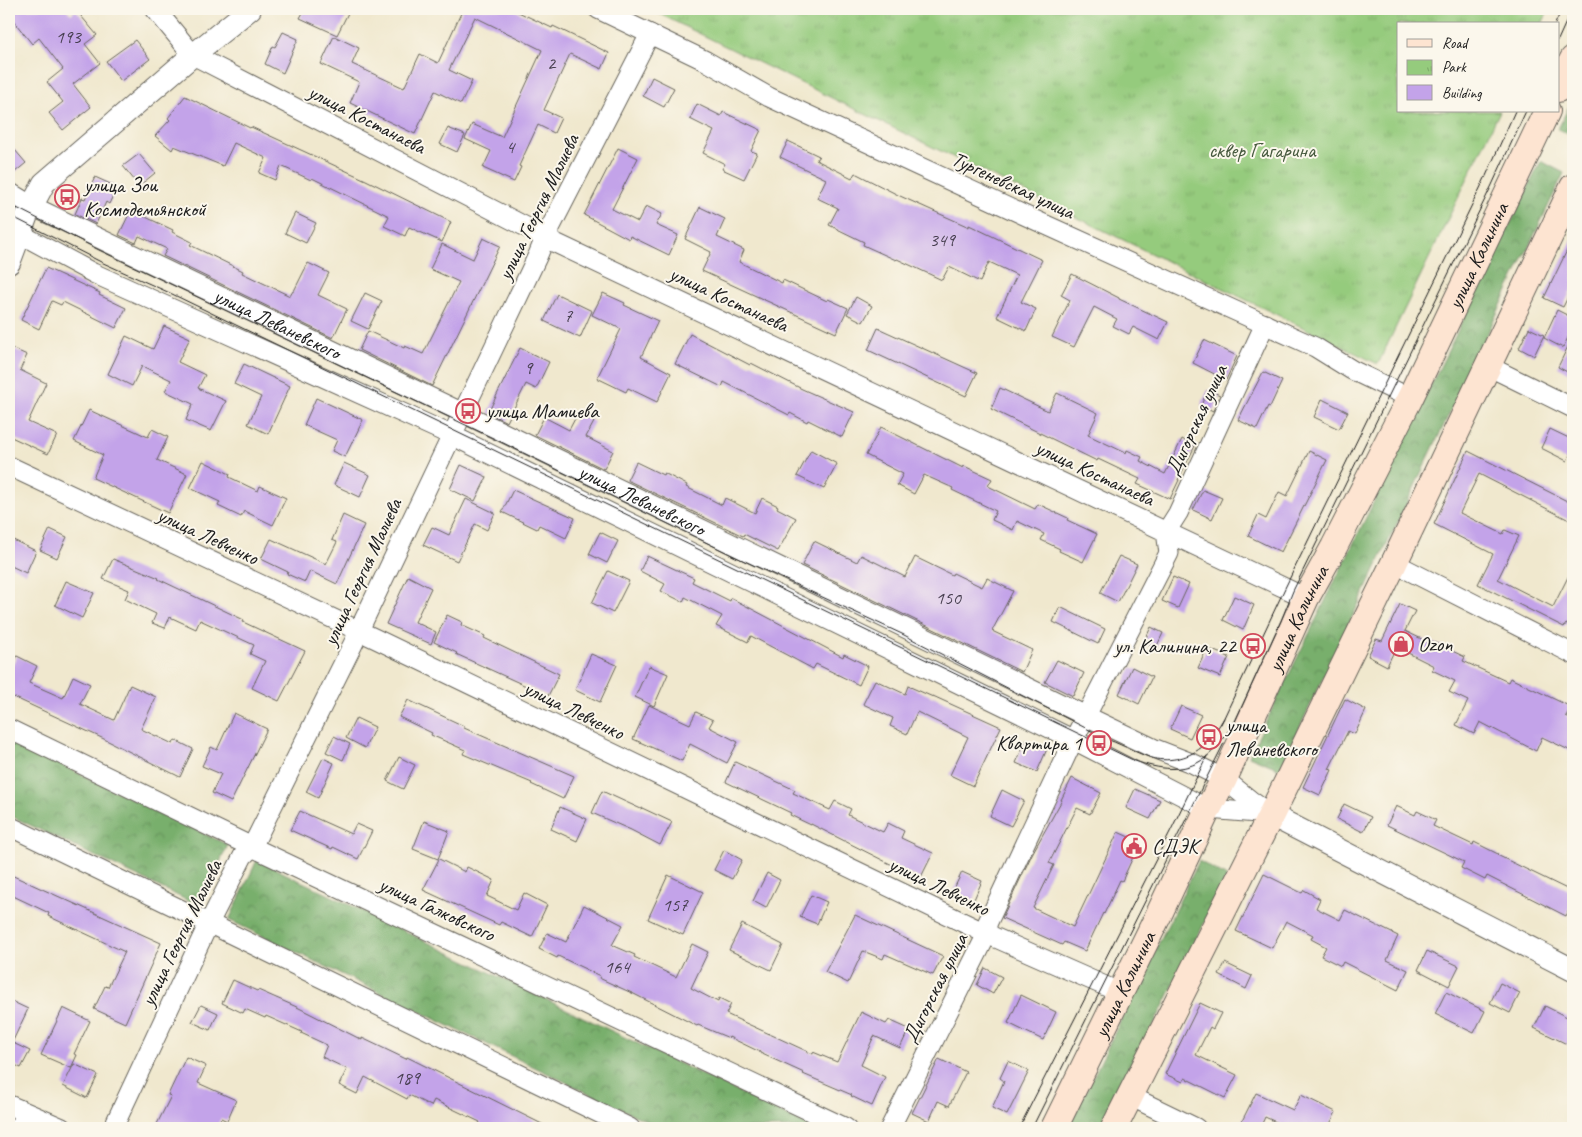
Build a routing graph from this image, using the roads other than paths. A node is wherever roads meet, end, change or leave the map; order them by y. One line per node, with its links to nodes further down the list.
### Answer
1 (155, 9): 5 (street, улица Костанаева)
2 (250, 9): 5 (street)
3 (598, 9): 4 (street, Тургеневская улица)
4 (650, 34): 13 (street, улица Георгия Малиева); 15 (street, Тургеневская улица)
5 (193, 55): 11 (street); 13 (street, улица Костанаева)
6 (1573, 59): 7 (main road)
7 (1560, 85)
8 (1547, 112): 17 (main road, улица Калинина)
9 (1573, 187): 16 (main road)
10 (9, 192): 11 (street, улица Леваневского)
11 (32, 206): 12 (street); 19 (street, улица Леваневского)
12 (14, 232): 14 (street); 20 (street, улица Леваневского)
13 (545, 238): 19 (street, улица Георгия Малиева); 22 (street, улица Костанаева)
14 (9, 263)
15 (1265, 324): 17 (street, Тургеневская улица); 22 (street, Дигорская улица)
16 (1488, 366): 18 (street); 23 (main road)
17 (1410, 398): 24 (main road, улица Калинина)
18 (1573, 408)
19 (463, 413): 20 (street, улица Георгия Малиева); 27 (street, улица Леваневского)
20 (451, 436): 25 (street, улица Георгия Малиева); 29 (street, улица Леваневского)
21 (9, 466): 25 (street, улица Левченко)
22 (1166, 532): 24 (street, улица Костанаева); 27 (street, Дигорская улица)
23 (1394, 563): 26 (street); 32 (main road)
24 (1306, 598): 30 (main road, улица Калинина)
25 (359, 632): 34 (street, улица Георгия Малиева); 36 (street, улица Левченко)
26 (1573, 654)
27 (1086, 716): 29 (street, Дигорская улица); 30 (street, улица Леваневского)
28 (9, 729): 34 (street, улица Галковского)
29 (1074, 740): 31 (street, улица Леваневского); 36 (street, Дигорская улица)
30 (1224, 778): 31 (main road, улица Калинина); 32 (street, улица Леваневского)
31 (1208, 809): 32 (street, улица Леваневского); 38 (main road, улица Калинина)
32 (1271, 815): 37 (street, улица Леваневского); 39 (main road)
33 (9, 826): 35 (street)
34 (252, 847): 35 (street, улица Георгия Малиева); 45 (street, улица Галковского)
35 (208, 923): 43 (street, улица Георгия Малиева); 44 (street)
36 (987, 934): 38 (street, улица Левченко); 46 (street, Дигорская улица)
37 (1573, 970)
38 (1121, 993): 47 (main road, улица Калинина)
39 (1130, 1096): 48 (main road); 49 (street)
40 (16, 1108): 41 (lane); 42 (street)
41 (13, 1128)
42 (62, 1128)
43 (113, 1128)
44 (630, 1128)
45 (846, 1128)
46 (890, 1128)
47 (1054, 1128)
48 (1114, 1128)
49 (1196, 1128)

